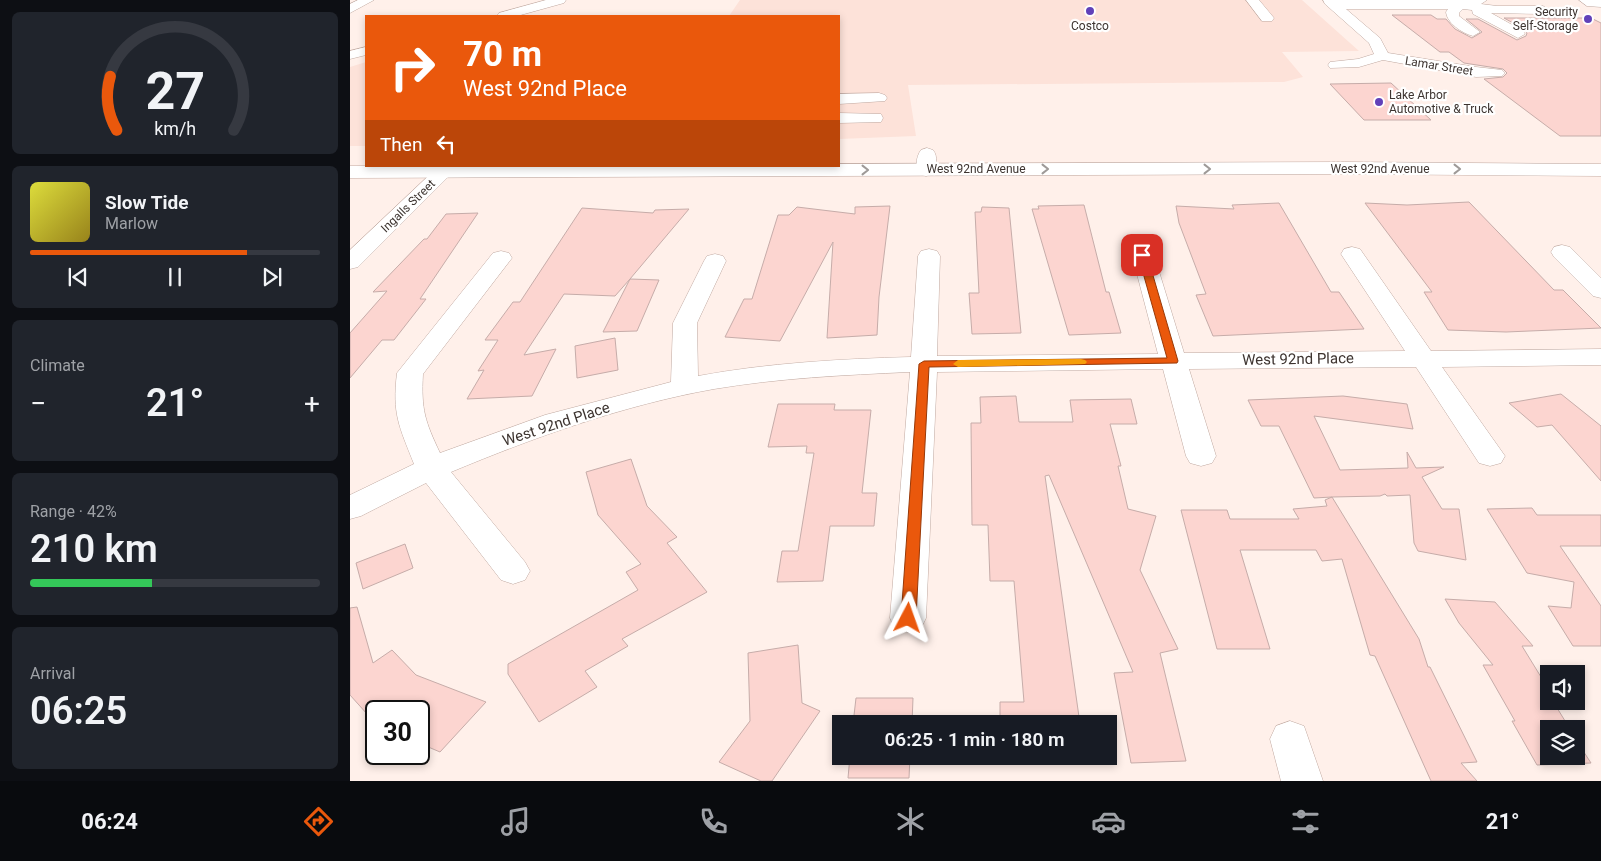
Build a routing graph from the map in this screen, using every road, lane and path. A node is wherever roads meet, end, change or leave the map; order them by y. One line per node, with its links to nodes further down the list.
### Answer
1 (355, 0): 8 (street)
2 (368, 0): 12 (street)
3 (560, 0): 14 (street)
4 (1252, 0): 15 (street)
5 (1436, 0): 11 (street)
6 (1481, 0): 11 (street)
7 (1585, 0): 10 (street)
8 (350, 3)
9 (1331, 3): 11 (street); 20 (street)
10 (1601, 3)
11 (1460, 5): 13 (street); 16 (street); 17 (street)
12 (350, 10)
13 (1543, 10)
14 (508, 15)
15 (1267, 18)
16 (1473, 32)
17 (1518, 34)
18 (365, 51): 19 (street)
19 (350, 55)
20 (1382, 56): 21 (street); 22 (street, Lamar Street)
21 (1335, 65)
22 (1497, 72)
23 (840, 98): 26 (street)
24 (840, 102): 26 (street)
25 (840, 110): 26 (street)
26 (877, 110): 27 (street); 28 (street)
27 (840, 118)
28 (840, 122)
29 (840, 155): 33 (street, West 92nd Avenue)
30 (1601, 155): 33 (street, West 92nd Avenue)
31 (350, 157): 32 (street)
32 (365, 157)
33 (926, 162): 34 (street, West 92nd Avenue, one-way to 33); 37 (street, West 92nd Avenue, one-way to 37)
34 (840, 163)
35 (583, 167): 36 (street, West 92nd Avenue, one-way to 35)
36 (446, 169): 38 (street, West 92nd Avenue); 39 (street, Ingalls Street)
37 (1601, 170)
38 (350, 172)
39 (358, 246): 46 (street, Ingalls Street)
40 (1562, 252): 47 (street)
41 (1352, 254): 49 (street)
42 (1142, 255): 50 (street)
43 (929, 256): 51 (street)
44 (501, 258): 55 (street)
45 (715, 261): 52 (street)
46 (350, 262)
47 (1601, 291)
48 (1601, 357): 49 (street, West 92nd Place)
49 (1422, 358): 50 (street, West 92nd Place); 54 (street)
50 (1173, 361): 51 (street, West 92nd Place); 53 (street)
51 (924, 364): 52 (street, West 92nd Place); 58 (street)
52 (684, 387): 55 (street, West 92nd Place)
53 (1201, 456)
54 (1490, 456)
55 (431, 468): 56 (street, West 92nd Place); 57 (street)
56 (350, 508)
57 (513, 572)
58 (908, 618)
59 (1290, 739): 60 (street)
60 (1302, 781)

